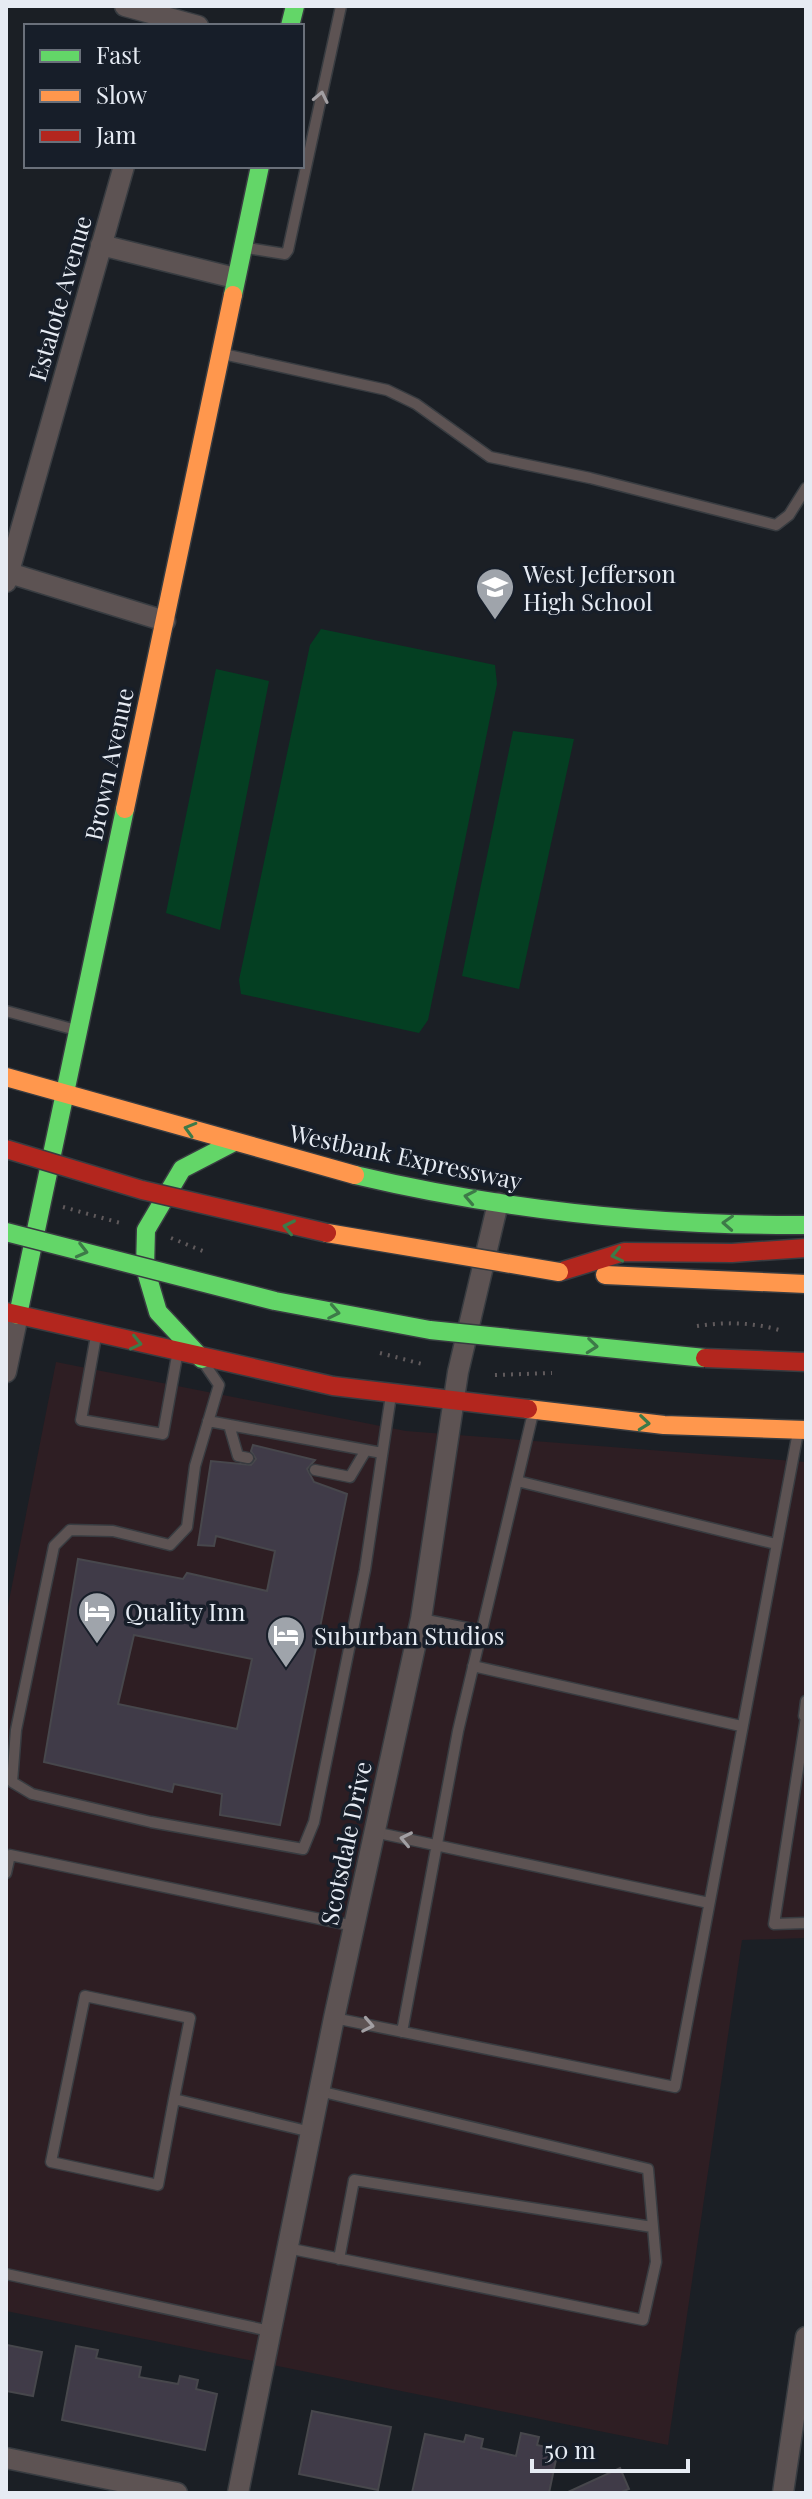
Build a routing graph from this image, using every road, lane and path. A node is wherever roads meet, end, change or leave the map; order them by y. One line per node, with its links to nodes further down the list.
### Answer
1 (125, 6): 3 (street)
2 (341, 6): 7 (lane, one-way to 2)
3 (167, 22)
4 (123, 168): 6 (street, Estalote Avenue)
5 (260, 168): 7 (main road, Brown Avenue)
6 (101, 245): 8 (street); 11 (street, Estalote Avenue)
7 (243, 247): 8 (main road, Brown Avenue)
8 (235, 278): 9 (main road, Brown Avenue)
9 (221, 353): 10 (lane); 12 (main road, Brown Avenue)
10 (806, 488)
11 (7, 576): 12 (street)
12 (165, 621): 14 (main road, Brown Avenue)
13 (6, 1011): 14 (lane)
14 (78, 1031): 16 (main road, Brown Avenue)
15 (6, 1077): 16 (main road, Westbank Expressway)
16 (64, 1093): 17 (main road, Westbank Expressway, one-way to 16); 25 (main road, Brown Avenue)
17 (234, 1142): 19 (main road, Westbank Expressway, one-way to 17); 28 (main road)
18 (6, 1149): 23 (main road, one-way to 18, bridge)
19 (498, 1203): 20 (main road, Westbank Expressway, one-way to 19); 32 (street, Scotsdale Drive)
20 (806, 1225)
21 (6, 1232): 29 (main road, one-way to 29, bridge)
22 (806, 1248): 23 (main road, one-way to 23)
23 (559, 1272): 24 (main road)
24 (806, 1284)
25 (12, 1313): 26 (main road); 30 (street, Brown Avenue)
26 (96, 1334): 27 (main road, one-way to 27); 27 (lane)
27 (177, 1353): 28 (main road)
28 (202, 1359): 31 (main road); 34 (lane)
29 (806, 1362)
30 (6, 1372)
31 (391, 1393): 32 (main road); 38 (lane)
32 (455, 1401): 33 (main road); 43 (street, Scotsdale Drive)
33 (533, 1411): 36 (main road, one-way to 36); 41 (lane)
34 (208, 1421): 35 (lane); 38 (lane)
35 (229, 1425): 37 (lane); 39 (lane)
36 (802, 1430): 42 (lane)
37 (366, 1450): 38 (lane); 40 (lane)
38 (382, 1453)
39 (248, 1458)
40 (315, 1470)
41 (517, 1481): 42 (lane); 44 (lane)
42 (776, 1544): 48 (lane)
43 (421, 1619): 44 (lane); 49 (street, Scotsdale Drive)
44 (482, 1631): 45 (lane)
45 (473, 1666): 48 (lane); 50 (lane)
46 (806, 1701): 47 (lane)
47 (805, 1716): 53 (lane)
48 (741, 1726): 52 (lane)
49 (374, 1832): 50 (lane, one-way to 49); 54 (street, Scotsdale Drive)
50 (437, 1845): 52 (lane); 56 (lane)
51 (6, 1873): 54 (lane)
52 (709, 1903): 56 (lane)
53 (806, 1923)
54 (354, 1926): 55 (street, Scotsdale Drive)
55 (334, 2018): 56 (lane, one-way to 56); 57 (street, Scotsdale Drive)
56 (402, 2032)
57 (319, 2091): 59 (street, Scotsdale Drive); 60 (lane)
58 (174, 2099): 58 (lane); 59 (lane)
59 (311, 2132): 61 (street, Scotsdale Drive)
60 (652, 2227): 62 (lane); 62 (lane)
61 (287, 2248): 62 (lane); 64 (street, Scotsdale Drive)
62 (339, 2259)
63 (6, 2274): 64 (lane)
64 (270, 2331): 68 (street, Scotsdale Drive)
65 (806, 2337): 69 (street)
66 (6, 2458): 67 (street)
67 (177, 2493)
68 (238, 2493)
69 (783, 2493)

